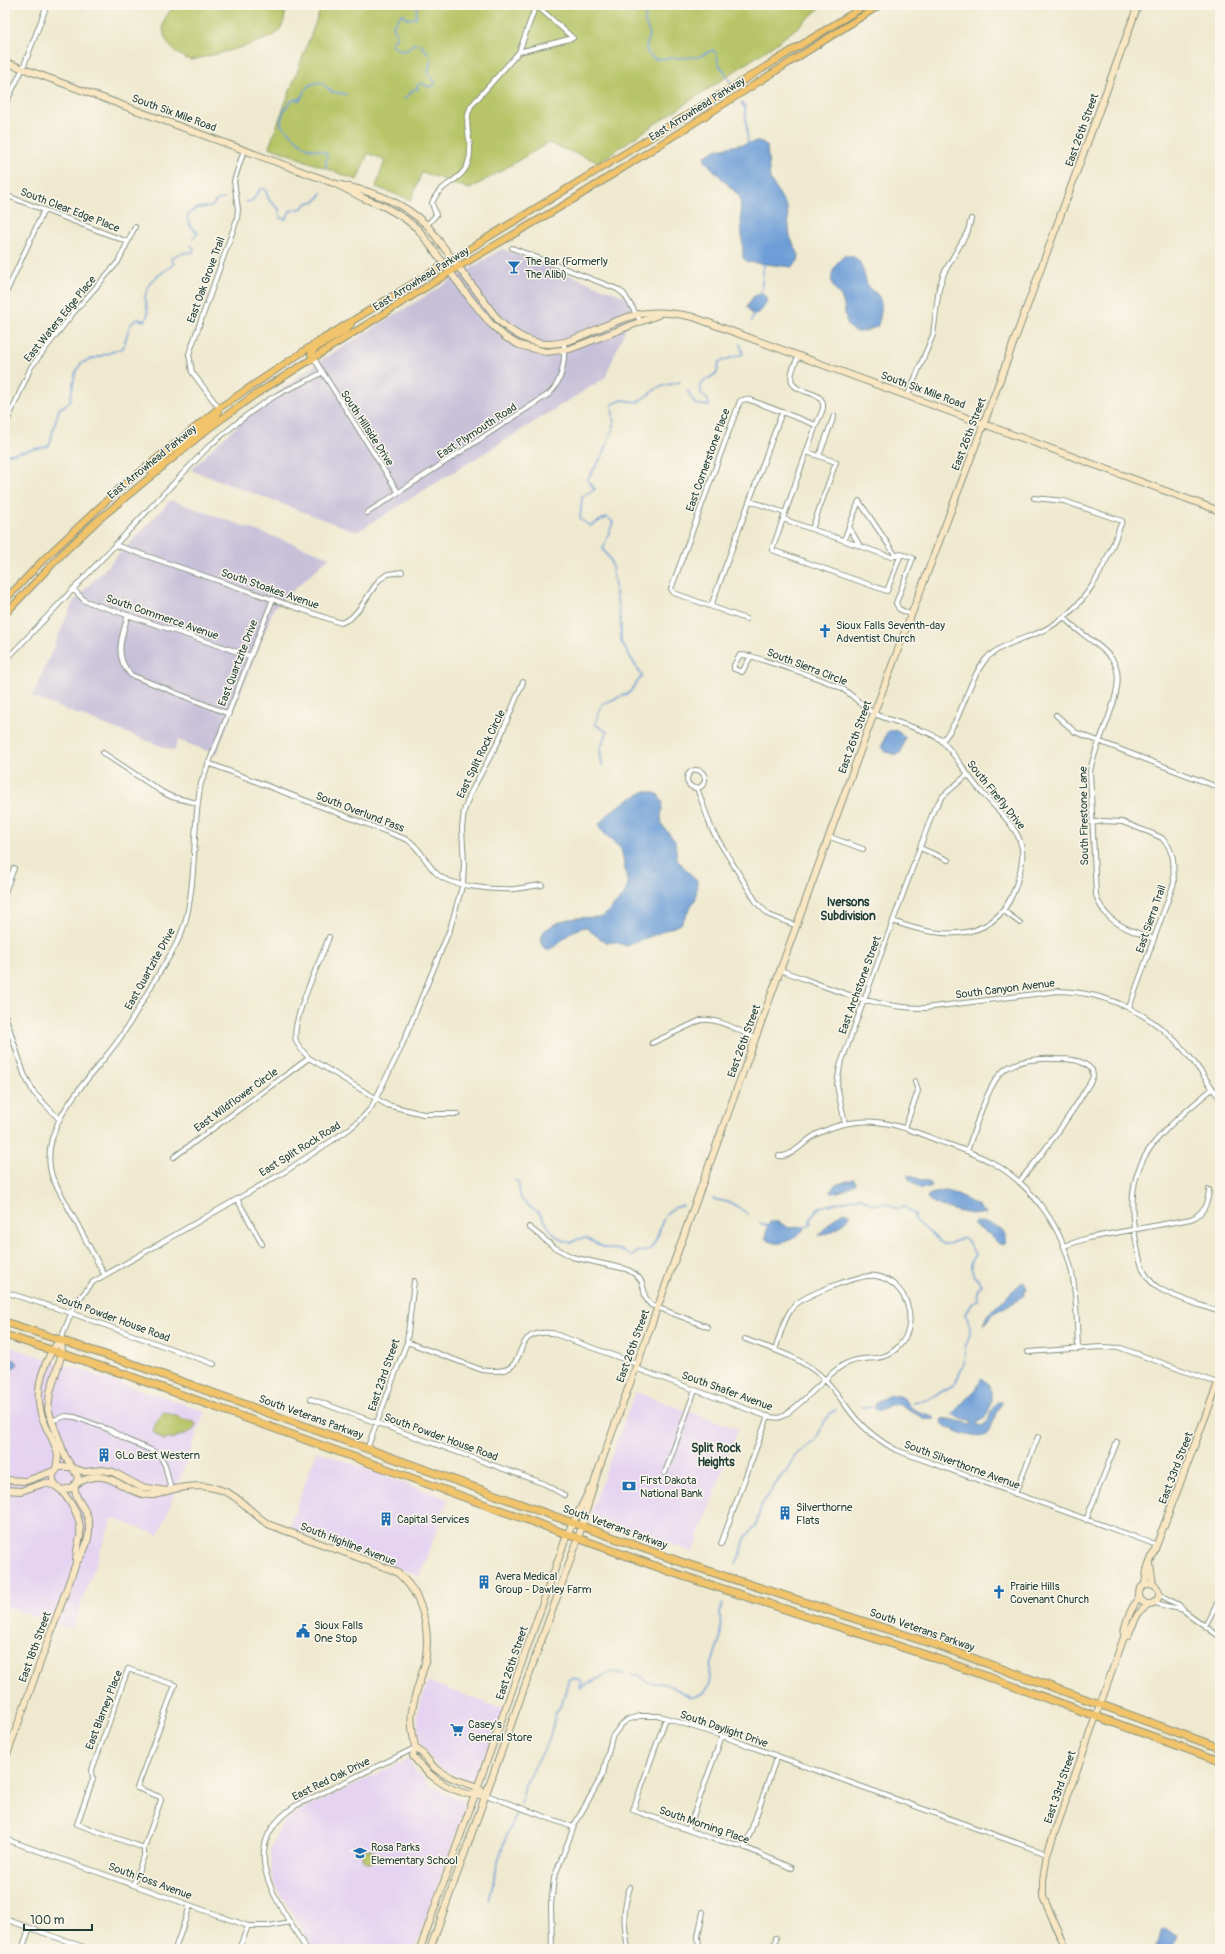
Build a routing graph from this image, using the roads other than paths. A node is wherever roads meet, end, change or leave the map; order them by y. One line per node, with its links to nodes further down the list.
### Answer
1 (47, 5): 7 (street)
2 (866, 5): 18 (main road, East Arrowhead Parkway)
3 (880, 5): 20 (main road, East Arrowhead Parkway)
4 (1138, 5): 36 (main road, East 26th Street)
5 (518, 52): 5 (street); 14 (street)
6 (5, 62): 7 (main road, South Six Mile Road)
7 (23, 68): 8 (street); 9 (main road, South Six Mile Road)
8 (5, 105)
9 (244, 150): 10 (main road, South Six Mile Road); 33 (street, East Oak Grove Trail)
10 (336, 184): 14 (main road, South Six Mile Road); 19 (main road, South Six Mile Road)
11 (5, 195): 12 (street, South Clear Edge Place)
12 (44, 210): 16 (street, South Clear Edge Place); 22 (street)
13 (971, 219): 32 (street)
14 (427, 225): 18 (main road, South Six Mile Road)
15 (135, 226): 16 (street, East Waters Edge Place)
16 (128, 242): 38 (street, East Waters Edge Place)
17 (512, 248): 24 (street)
18 (452, 259): 19 (main road, East Arrowhead Parkway); 20 (main road, South Six Mile Road)
19 (445, 264): 21 (main road, South Six Mile Road); 25 (main road, East Arrowhead Parkway)
20 (458, 267): 21 (main road, East Arrowhead Parkway); 27 (main road, South Six Mile Road)
21 (451, 272): 28 (main road, South Six Mile Road); 30 (main road, East Arrowhead Parkway)
22 (5, 295)
23 (663, 313): 24 (main road, South Six Mile Road); 26 (main road, South Six Mile Road); 29 (main road, South Six Mile Road)
24 (636, 315): 26 (street); 27 (main road, South Six Mile Road)
25 (357, 318): 30 (main road); 33 (main road, East Arrowhead Parkway)
26 (641, 322): 28 (main road, South Six Mile Road)
27 (564, 343): 28 (street, East Plymouth Road)
28 (564, 350): 42 (street, East Plymouth Road)
29 (799, 354): 32 (main road, South Six Mile Road); 37 (street)
30 (312, 358): 31 (street, South Hillside Drive); 41 (main road, East Arrowhead Parkway)
31 (322, 373): 42 (street, South Hillside Drive); 52 (street)
32 (908, 395): 36 (main road, South Six Mile Road)
33 (219, 408): 41 (main road); 58 (main road, East Arrowhead Parkway)
34 (782, 412): 37 (street, East Cornerstone Place); 44 (street); 59 (street, East Cornerstone Place)
35 (834, 416): 40 (street)
36 (984, 423): 45 (main road, South Six Mile Road); 62 (main road, East 26th Street)
37 (816, 425): 39 (street)
38 (5, 426)
39 (807, 452): 40 (street); 47 (street)
40 (819, 456): 50 (street)
41 (148, 478): 60 (main road, East Arrowhead Parkway)
42 (398, 492): 46 (street, East Plymouth Road)
43 (1034, 498): 63 (street)
44 (750, 501): 47 (street); 59 (street)
45 (1220, 511)
46 (368, 513)
47 (785, 513): 48 (street)
48 (783, 519): 50 (street); 54 (street)
49 (849, 528): 51 (street); 53 (street); 54 (street)
50 (812, 529): 51 (street)
51 (844, 540): 53 (street)
52 (115, 545): 56 (street); 57 (street, South Stoakes Avenue)
53 (860, 546): 54 (street)
54 (898, 555): 62 (street)
55 (402, 572): 57 (street, South Stoakes Avenue)
56 (73, 589): 61 (street, South Commerce Avenue); 67 (street)
57 (272, 599): 65 (street, East Quartzite Drive)
58 (5, 600)
59 (711, 606): 64 (street, East Cornerstone Place)
60 (5, 614)
61 (128, 615): 65 (street, South Commerce Avenue); 70 (street)
62 (912, 615): 69 (main road, East 26th Street)
63 (1064, 617): 72 (street); 73 (street, South Firestone Lane)
64 (746, 619)
65 (250, 656): 70 (street, East Quartzite Drive)
66 (750, 656): 66 (street, South Sierra Circle); 69 (street, South Sierra Circle)
67 (5, 661)
68 (523, 682): 86 (street, East Split Rock Circle)
69 (874, 713): 72 (street, South Firefly Drive); 81 (main road, East 26th Street)
70 (229, 714): 75 (street, East Quartzite Drive)
71 (1056, 715): 73 (street)
72 (942, 741): 76 (street, South Firefly Drive)
73 (1098, 742): 77 (street); 80 (street, South Firestone Lane)
74 (103, 753): 79 (street)
75 (208, 763): 79 (street, East Quartzite Drive); 86 (street, South Overlund Pass)
76 (967, 775): 82 (street, East Archstone Street); 89 (street, South Firefly Drive)
77 (1219, 786)
78 (697, 788): 78 (street); 92 (street)
79 (197, 804): 107 (street, East Quartzite Drive)
80 (1092, 823): 94 (street, South Firestone Lane); 94 (street, East Sierra Trail)
81 (830, 836): 83 (street); 92 (main road, East 26th Street)
82 (920, 848): 84 (street); 90 (street, East Archstone Street)
83 (863, 849)
84 (948, 860)
85 (14, 868): 88 (street)
86 (463, 883): 87 (street, South Overlund Pass); 105 (street, East Split Rock Road)
87 (542, 885)
88 (5, 892)
89 (1004, 910): 90 (street, South Firefly Drive); 91 (street)
90 (893, 921): 96 (street, East Archstone Street)
91 (1020, 923)
92 (797, 926): 95 (main road, East 26th Street)
93 (329, 936): 101 (street)
94 (1154, 939): 97 (street, East Sierra Trail)
95 (780, 970): 96 (street, South Canyon Avenue); 99 (main road, East 26th Street)
96 (864, 1000): 97 (street, South Canyon Avenue); 108 (street, East Archstone Street)
97 (1129, 1008): 103 (street, South Canyon Avenue)
98 (5, 1015): 107 (street)
99 (755, 1038): 100 (street); 123 (main road, East 26th Street)
100 (652, 1043)
101 (309, 1058): 105 (street); 112 (street, East Wildflower Circle)
102 (915, 1081): 109 (street)
103 (1212, 1089): 104 (street, South Canyon Avenue); 117 (street)
104 (1220, 1098)
105 (376, 1099): 106 (street); 115 (street, East Split Rock Road)
106 (458, 1114)
107 (60, 1119): 120 (street, East Quartzite Drive)
108 (845, 1124): 109 (street); 111 (street)
109 (905, 1128): 110 (street)
110 (967, 1151): 113 (street); 113 (street)
111 (779, 1156)
112 (174, 1157)
113 (1019, 1182): 119 (street)
114 (1209, 1190): 117 (street)
115 (237, 1199): 118 (street); 120 (street, East Split Rock Road)
116 (529, 1227): 123 (street)
117 (1134, 1230): 119 (street); 124 (street)
118 (262, 1244)
119 (1064, 1246): 132 (street)
120 (104, 1274): 125 (street, East Split Rock Road)
121 (414, 1281): 131 (street, East 23rd Street)
122 (5, 1292): 125 (street, South Powder House Road)
123 (657, 1308): 127 (street); 138 (main road, East 26th Street)
124 (1220, 1312)
125 (71, 1313): 129 (street, East Split Rock Road); 137 (street, South Powder House Road)
126 (5, 1322): 129 (highway, South Veterans Parkway)
127 (708, 1327)
128 (5, 1335): 133 (highway, South Veterans Parkway)
129 (61, 1339): 133 (main road); 136 (main road, East Split Rock Road); 148 (highway, South Veterans Parkway)
130 (745, 1339): 134 (street, South Silverthorne Avenue)
131 (406, 1342): 138 (street, South Shafer Avenue); 145 (street, East 23rd Street)
132 (1078, 1348): 135 (street); 140 (street)
133 (51, 1349): 136 (highway, South Veterans Parkway); 150 (main road)
134 (775, 1350): 139 (street, South Silverthorne Avenue); 139 (street, South Shafer Avenue)
135 (1028, 1352)
136 (62, 1353): 144 (main road, East 18th Street); 164 (highway, South Veterans Parkway)
137 (214, 1364)
138 (636, 1366): 141 (street, South Shafer Avenue); 152 (main road, East 26th Street)
139 (825, 1380): 143 (street, South Shafer Avenue); 159 (street, South Silverthorne Avenue)
140 (1219, 1382): 167 (main road, East 33rd Street)
141 (695, 1390): 143 (street, South Shafer Avenue); 151 (street)
142 (311, 1399): 145 (street, South Powder House Road)
143 (768, 1416): 166 (street)
144 (51, 1421): 149 (main road, East 18th Street); 158 (street)
145 (377, 1424): 148 (street, East 23rd Street); 160 (street, South Powder House Road)
146 (1038, 1436): 159 (street)
147 (1117, 1442): 161 (street)
148 (367, 1449): 162 (highway, South Veterans Parkway)
149 (72, 1467): 150 (main road); 154 (main road, East 18th Street); 158 (main road, South Highline Avenue)
150 (55, 1470): 153 (main road); 155 (main road)
151 (665, 1473)
152 (596, 1477): 162 (main road, East 26th Street); 163 (main road, East 26th Street)
153 (5, 1480)
154 (75, 1485): 157 (main road); 158 (main road, South Highline Avenue); 168 (main road, East 18th Street)
155 (56, 1486): 156 (main road); 157 (main road, East 18th Street)
156 (5, 1490)
157 (61, 1490): 168 (main road, East 18th Street)
158 (170, 1490): 185 (main road, South Highline Avenue)
159 (1015, 1494): 161 (street, South Silverthorne Avenue)
160 (564, 1495)
161 (1086, 1520): 167 (street, South Silverthorne Avenue)
162 (573, 1524): 163 (highway, South Veterans Parkway); 164 (main road, East 26th Street)
163 (582, 1527): 165 (main road, East 26th Street); 181 (highway, South Veterans Parkway)
164 (567, 1535): 165 (highway, South Veterans Parkway); 190 (main road, East 26th Street)
165 (578, 1539): 182 (highway, South Veterans Parkway); 191 (main road, East 26th Street)
166 (721, 1544)
167 (1157, 1545): 169 (main road, East 33rd Street)
168 (76, 1564): 188 (main road, East 18th Street)
169 (1150, 1564): 170 (main road, East 33rd Street); 171 (main road, East 33rd Street)
170 (1145, 1584): 171 (main road); 173 (main road, East 33rd Street)
171 (1153, 1585): 172 (main road, East 33rd Street)
172 (1160, 1595): 175 (main road); 177 (street)
173 (1139, 1597): 176 (main road); 179 (main road, East 33rd Street)
174 (1220, 1598): 178 (street)
175 (1155, 1603): 176 (main road); 177 (street)
176 (1147, 1605): 179 (main road, East 33rd Street)
177 (1183, 1610): 178 (street)
178 (1204, 1626): 180 (street)
179 (1124, 1637): 181 (main road, East 33rd Street)
180 (1220, 1638)
181 (1100, 1704): 182 (main road, East 33rd Street); 186 (highway, South Veterans Parkway)
182 (1096, 1715): 189 (highway, South Veterans Parkway); 198 (main road, East 33rd Street)
183 (666, 1718): 184 (street, South Daylight Drive); 193 (street, South Daylight Drive); 194 (street, South Morning Place)
184 (722, 1736): 187 (street, South Daylight Drive); 194 (street)
185 (415, 1748): 190 (main road, South Highline Avenue); 192 (main road, South Highline Avenue); 205 (street, East Red Oak Drive)
186 (1220, 1748)
187 (777, 1756): 197 (street); 198 (street, South Daylight Drive)
188 (5, 1760)
189 (1220, 1761)
190 (478, 1787): 191 (main road, South Highline Avenue); 192 (main road, East 26th Street)
191 (486, 1795): 192 (main road, South Highline Avenue); 193 (street, South Highline Avenue); 216 (main road, East 26th Street)
192 (475, 1796): 215 (main road, East 26th Street)
193 (574, 1827): 217 (street, South Daylight Drive)
194 (688, 1830): 197 (street, South Morning Place)
195 (5, 1839): 200 (street, South Foss Avenue)
196 (144, 1848): 196 (street, East Blarney Place); 200 (street, East Blarney Place)
197 (745, 1848): 199 (street, South Morning Place)
198 (1047, 1854): 209 (main road, East 33rd Street)
199 (791, 1868)
200 (134, 1885): 202 (street, South Foss Avenue)
201 (630, 1887): 218 (street)
202 (190, 1906): 206 (street, South Foss Avenue); 212 (street)
203 (704, 1912): 219 (street)
204 (5, 1919): 207 (street)
205 (290, 1922): 206 (street, South Foss Avenue); 214 (street, East Red Oak Drive)
206 (248, 1926): 213 (street)
207 (30, 1928): 210 (street); 211 (street)
208 (776, 1938): 220 (street)
209 (1064, 1944)
210 (22, 1949)
211 (89, 1949)
212 (174, 1949)
213 (240, 1949)
214 (306, 1949)
215 (420, 1949)
216 (430, 1949)
217 (552, 1949)
218 (628, 1949)
219 (699, 1949)
220 (774, 1949)

